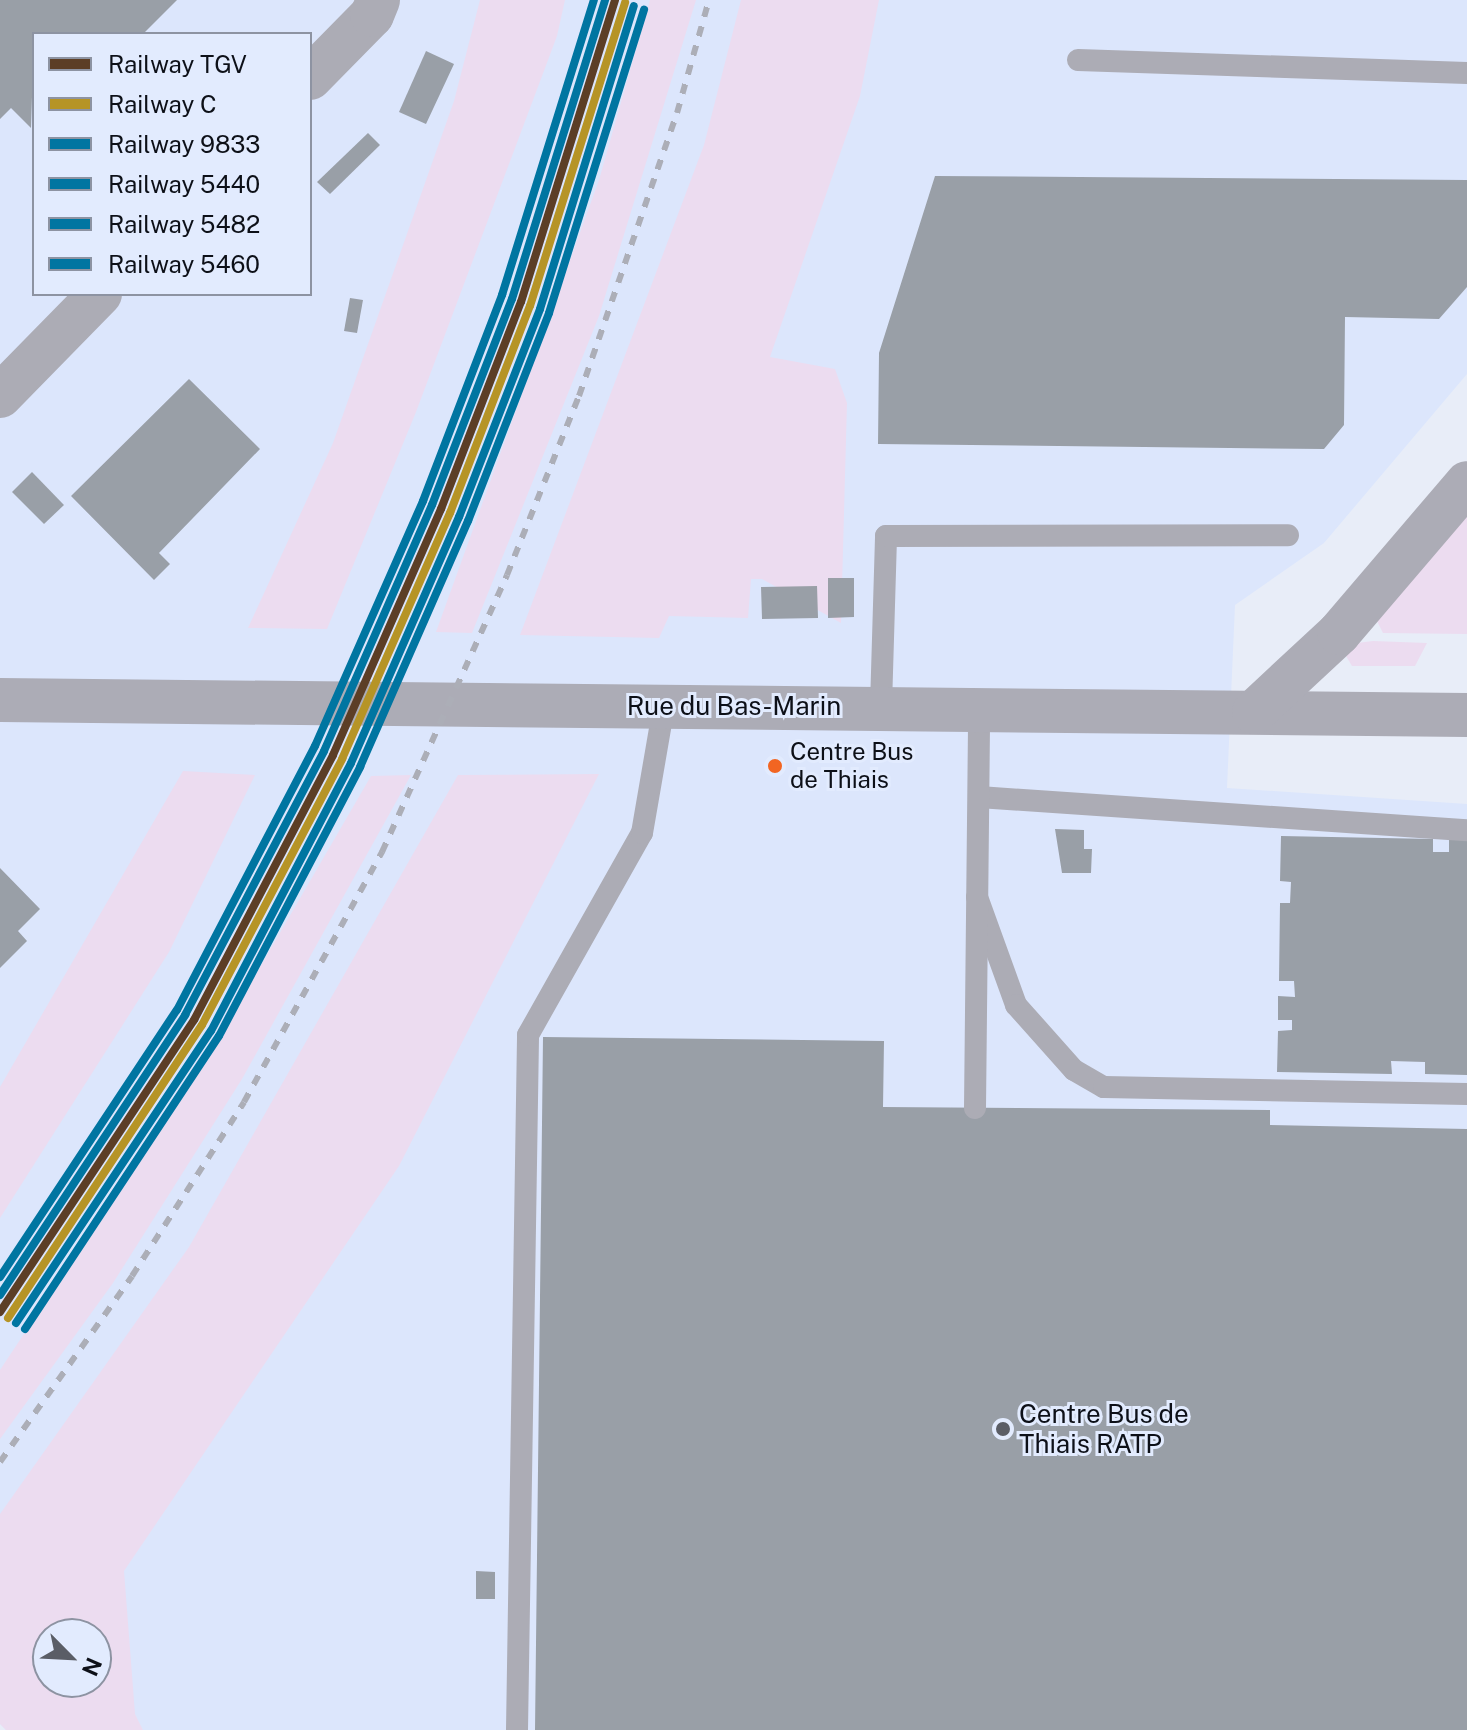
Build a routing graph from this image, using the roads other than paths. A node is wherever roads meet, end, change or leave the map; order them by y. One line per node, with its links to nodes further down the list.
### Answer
1 (378, 0): 4 (street)
2 (1078, 60): 3 (lane)
3 (1467, 73)
4 (312, 76)
5 (98, 296): 6 (street)
6 (0, 396)
7 (1467, 483): 13 (main road)
8 (1288, 535): 11 (lane)
9 (0, 700): 10 (main road, Rue du Bas-Marin)
10 (646, 706): 11 (main road, Rue du Bas-Marin); 20 (lane)
11 (881, 706): 12 (main road, Rue du Bas-Marin)
12 (979, 708): 13 (main road, Rue du Bas-Marin); 15 (lane)
13 (1254, 712): 14 (main road, Rue du Bas-Marin)
14 (1467, 715)
15 (979, 797): 16 (lane); 17 (lane)
16 (1467, 830)
17 (977, 897): 18 (lane); 19 (lane)
18 (1467, 1094)
19 (975, 1108)
20 (517, 1730)

